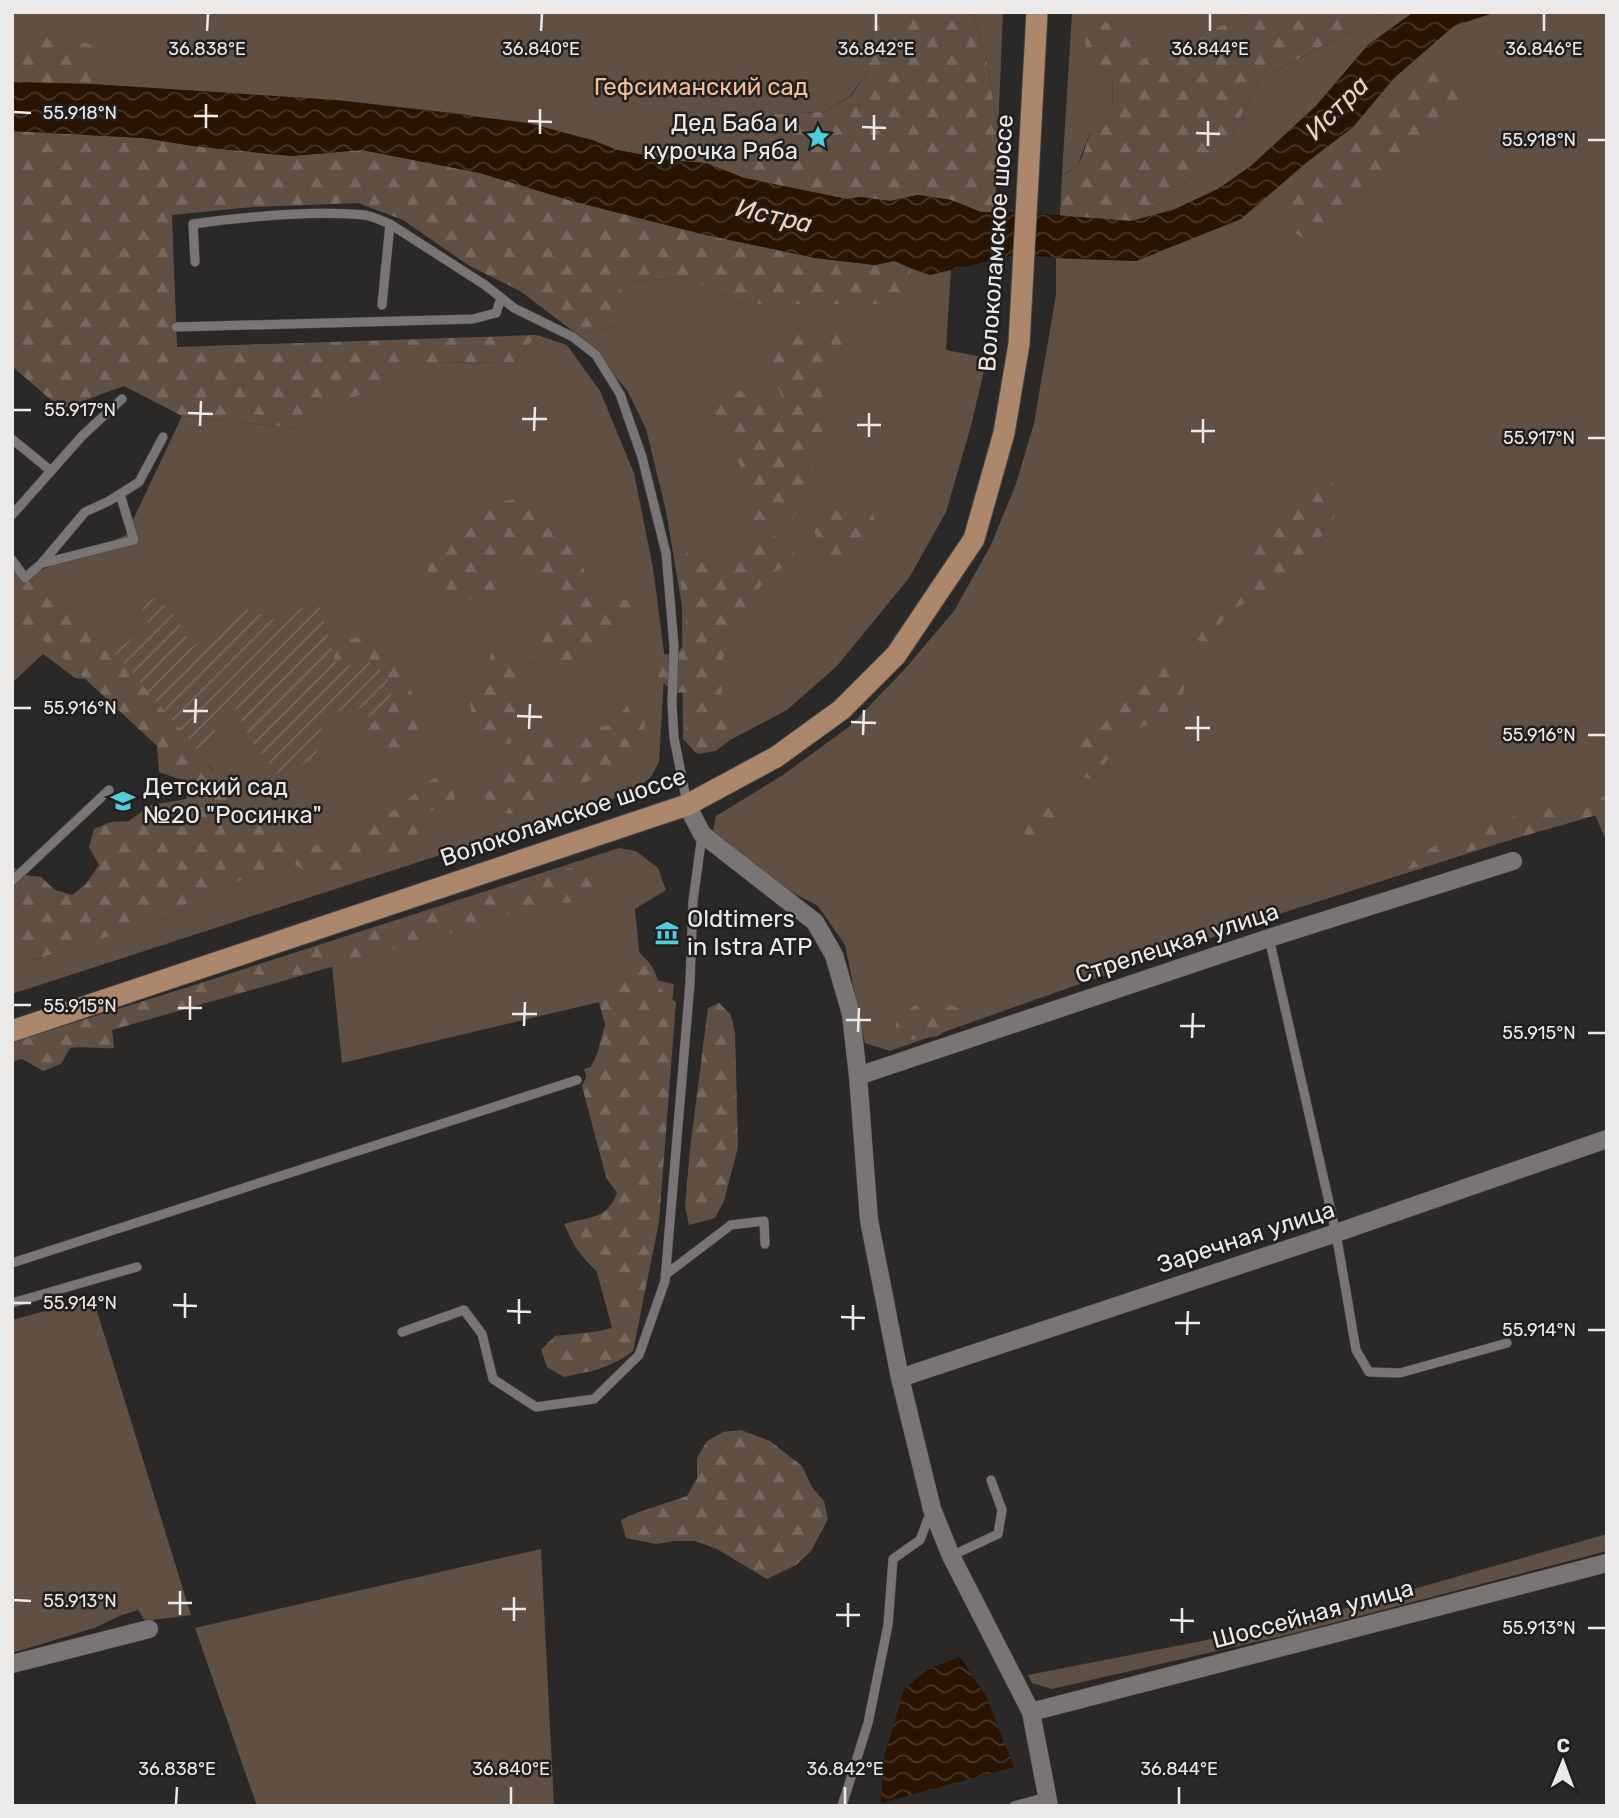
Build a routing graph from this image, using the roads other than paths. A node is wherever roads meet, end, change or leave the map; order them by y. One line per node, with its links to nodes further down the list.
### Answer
1 (1037, 12): 16 (main road, Волоколамское шоссе)
2 (390, 224): 3 (lane); 4 (lane); 5 (lane)
3 (195, 262)
4 (501, 298): 6 (lane); 16 (lane)
5 (382, 305)
6 (176, 327)
7 (122, 400): 10 (lane)
8 (163, 437): 11 (lane)
9 (12, 439): 10 (lane)
10 (51, 471): 12 (lane)
11 (120, 494): 14 (lane); 14 (lane)
12 (12, 515)
13 (12, 560): 14 (lane)
14 (42, 564)
15 (109, 790): 19 (lane)
16 (687, 805): 17 (street); 21 (main road, Волоколамское шоссе)
17 (702, 834): 22 (street); 29 (lane)
18 (1513, 861): 20 (street, Стрелецкая улица)
19 (12, 881)
20 (1269, 938): 22 (street, Стрелецкая улица); 25 (lane)
21 (12, 1031)
22 (858, 1076): 33 (street)
23 (577, 1080): 27 (lane)
24 (1607, 1139): 25 (street, Заречная улица)
25 (1336, 1233): 32 (lane); 33 (street, Заречная улица)
26 (765, 1244): 29 (lane)
27 (12, 1263)
28 (137, 1267): 30 (lane)
29 (666, 1275): 31 (lane)
30 (12, 1303)
31 (402, 1332)
32 (1507, 1343)
33 (900, 1378): 35 (street)
34 (991, 1480): 36 (lane)
35 (932, 1509): 36 (street); 42 (lane)
36 (950, 1556): 40 (street)
37 (1607, 1563): 40 (street, Шоссейная улица)
38 (149, 1629): 39 (street)
39 (12, 1664)
40 (1031, 1712): 41 (street)
41 (1048, 1802): 43 (lane)
42 (842, 1806)
43 (1014, 1806)

